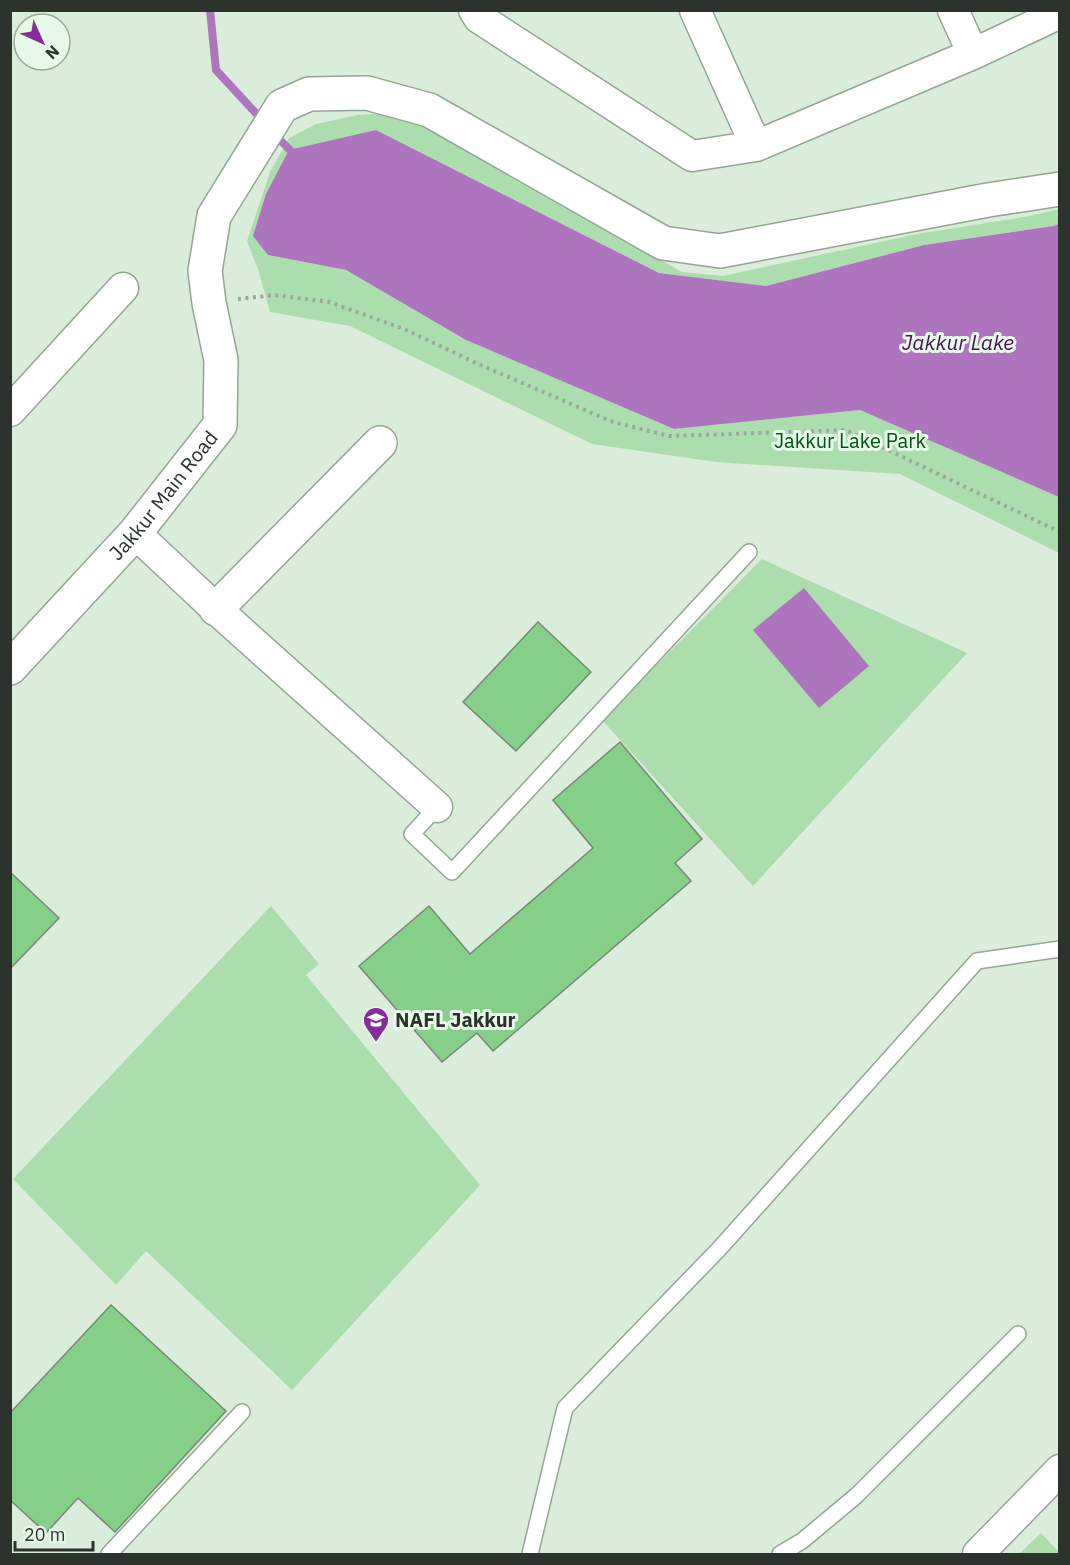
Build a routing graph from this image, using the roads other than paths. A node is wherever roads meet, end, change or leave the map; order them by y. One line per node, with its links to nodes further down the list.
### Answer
1 (474, 10): 6 (street)
2 (695, 10): 6 (street)
3 (953, 10): 5 (street)
4 (1059, 13): 5 (street)
5 (973, 54): 6 (street)
6 (756, 146)
7 (1059, 189): 11 (street, Jakkur Main Road)
8 (123, 288): 9 (street)
9 (10, 411)
10 (380, 443): 13 (street)
11 (135, 533): 13 (street); 14 (street, Jakkur Main Road)
12 (749, 552): 15 (lane)
13 (216, 609): 15 (street)
14 (10, 668)
15 (437, 807)
16 (1059, 949): 21 (lane)
17 (1018, 1334): 22 (lane)
18 (242, 1412): 20 (lane)
19 (1059, 1470): 23 (street)
20 (109, 1554)
21 (530, 1554)
22 (780, 1554)
23 (978, 1554)

